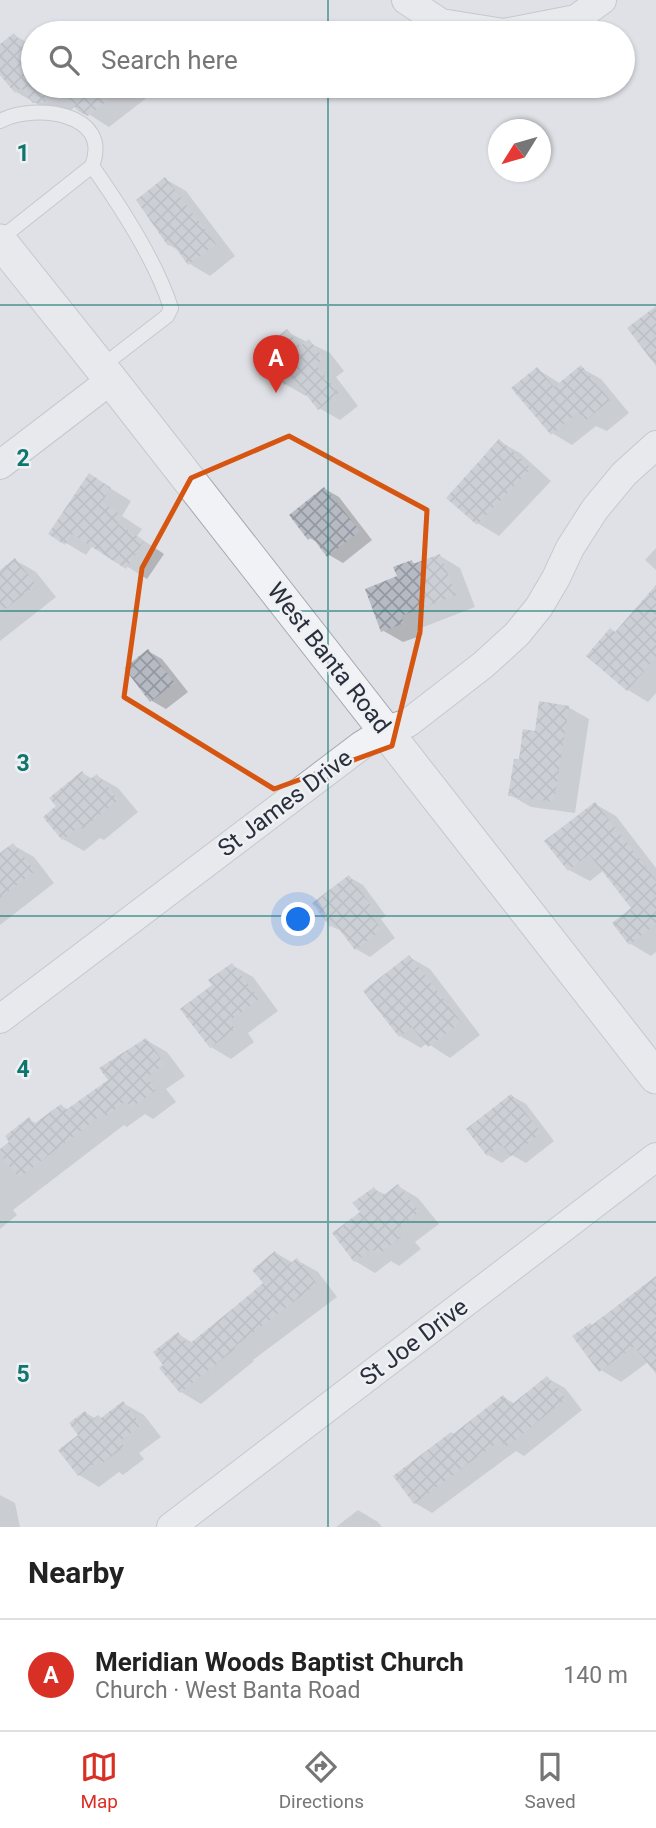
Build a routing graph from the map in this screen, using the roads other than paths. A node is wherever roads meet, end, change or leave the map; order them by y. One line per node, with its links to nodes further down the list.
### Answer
1 (406, 0): 3 (street)
2 (602, 0): 4 (street)
3 (439, 21)
4 (566, 21)
5 (0, 121): 6 (lane)
6 (92, 166): 7 (lane); 8 (lane)
7 (0, 240): 8 (street, West Banta Road)
8 (106, 373): 10 (street); 11 (street, West Banta Road)
9 (656, 444): 11 (street, St James Drive)
10 (0, 465)
11 (386, 730): 12 (street, St James Drive); 13 (street, West Banta Road)
12 (0, 1019)
13 (656, 1077)
14 (656, 1157): 15 (street, St Joe Drive)
15 (171, 1527)

